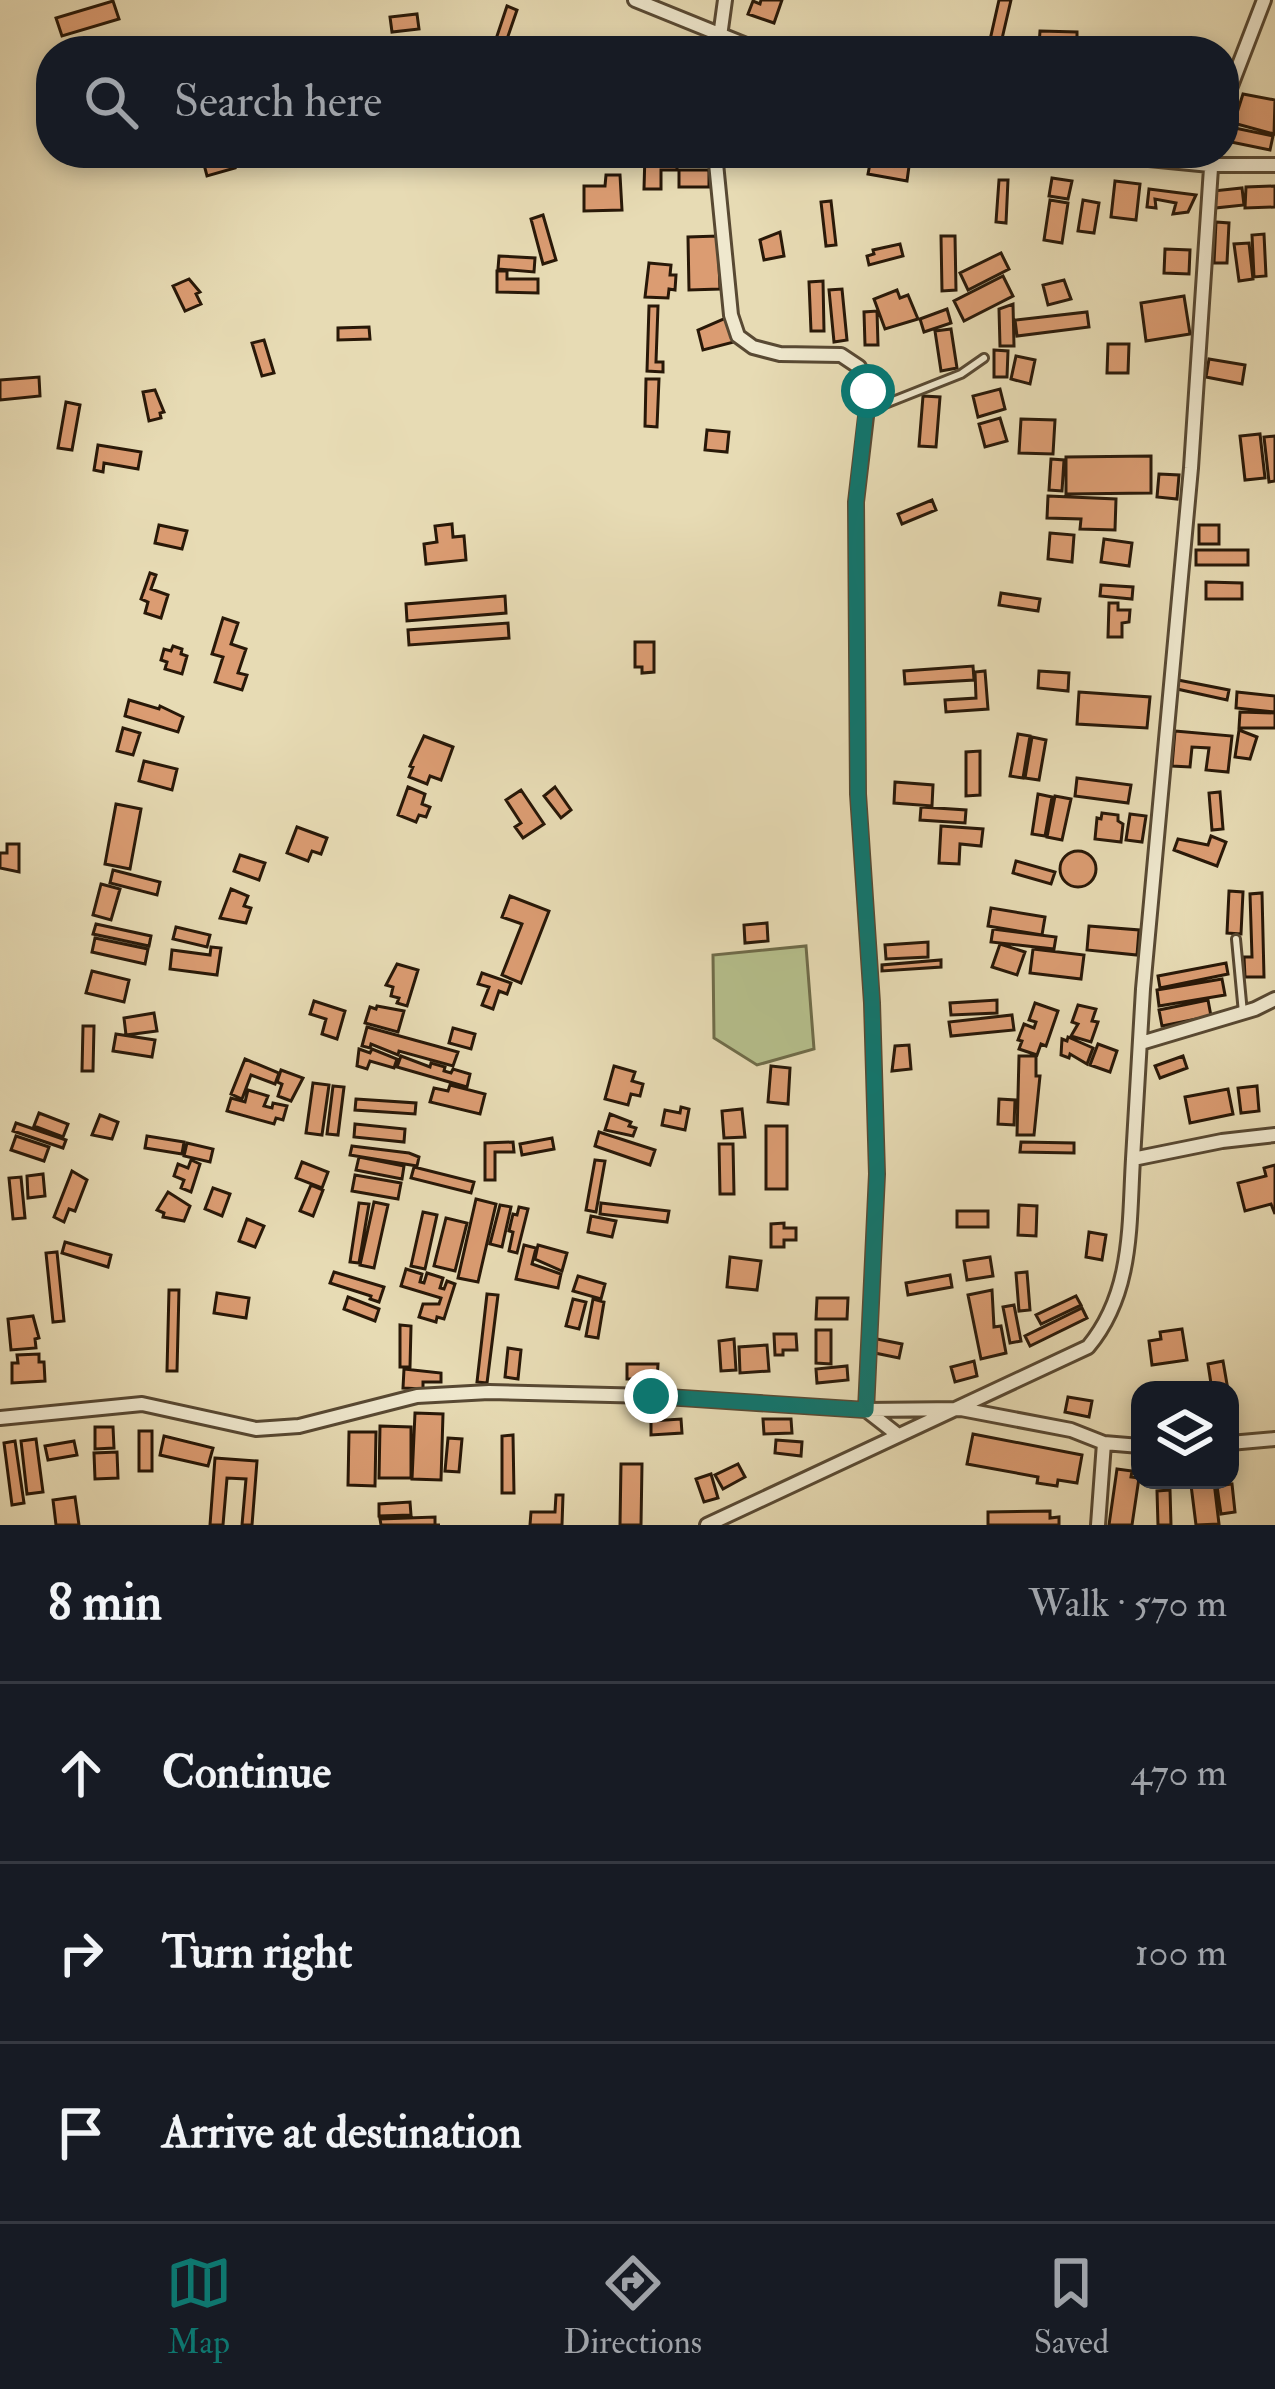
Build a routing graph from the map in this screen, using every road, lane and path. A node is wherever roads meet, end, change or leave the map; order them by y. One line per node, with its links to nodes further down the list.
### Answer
1 (635, 0): 4 (street)
2 (724, 0): 4 (street)
3 (1264, 0): 7 (street)
4 (718, 32): 5 (street); 6 (street)
5 (718, 36)
6 (727, 36)
7 (1239, 65)
8 (1239, 162): 9 (street)
9 (1275, 165)
10 (716, 168): 13 (street)
11 (1210, 168): 17 (street)
12 (984, 358): 13 (lane)
13 (866, 411): 21 (street)
14 (1236, 939): 16 (lane)
15 (1275, 999): 16 (street)
16 (1243, 1012): 17 (street)
17 (1141, 1043): 19 (street)
18 (1275, 1136): 19 (street)
19 (1133, 1159): 20 (street)
20 (961, 1409): 21 (street); 23 (street); 26 (street)
21 (866, 1410): 22 (street); 23 (street)
22 (0, 1418)
23 (898, 1436): 28 (street)
24 (1275, 1439): 25 (street)
25 (1239, 1442)
26 (1104, 1443): 27 (street); 29 (street)
27 (1131, 1445)
28 (707, 1525)
29 (1097, 1525)

